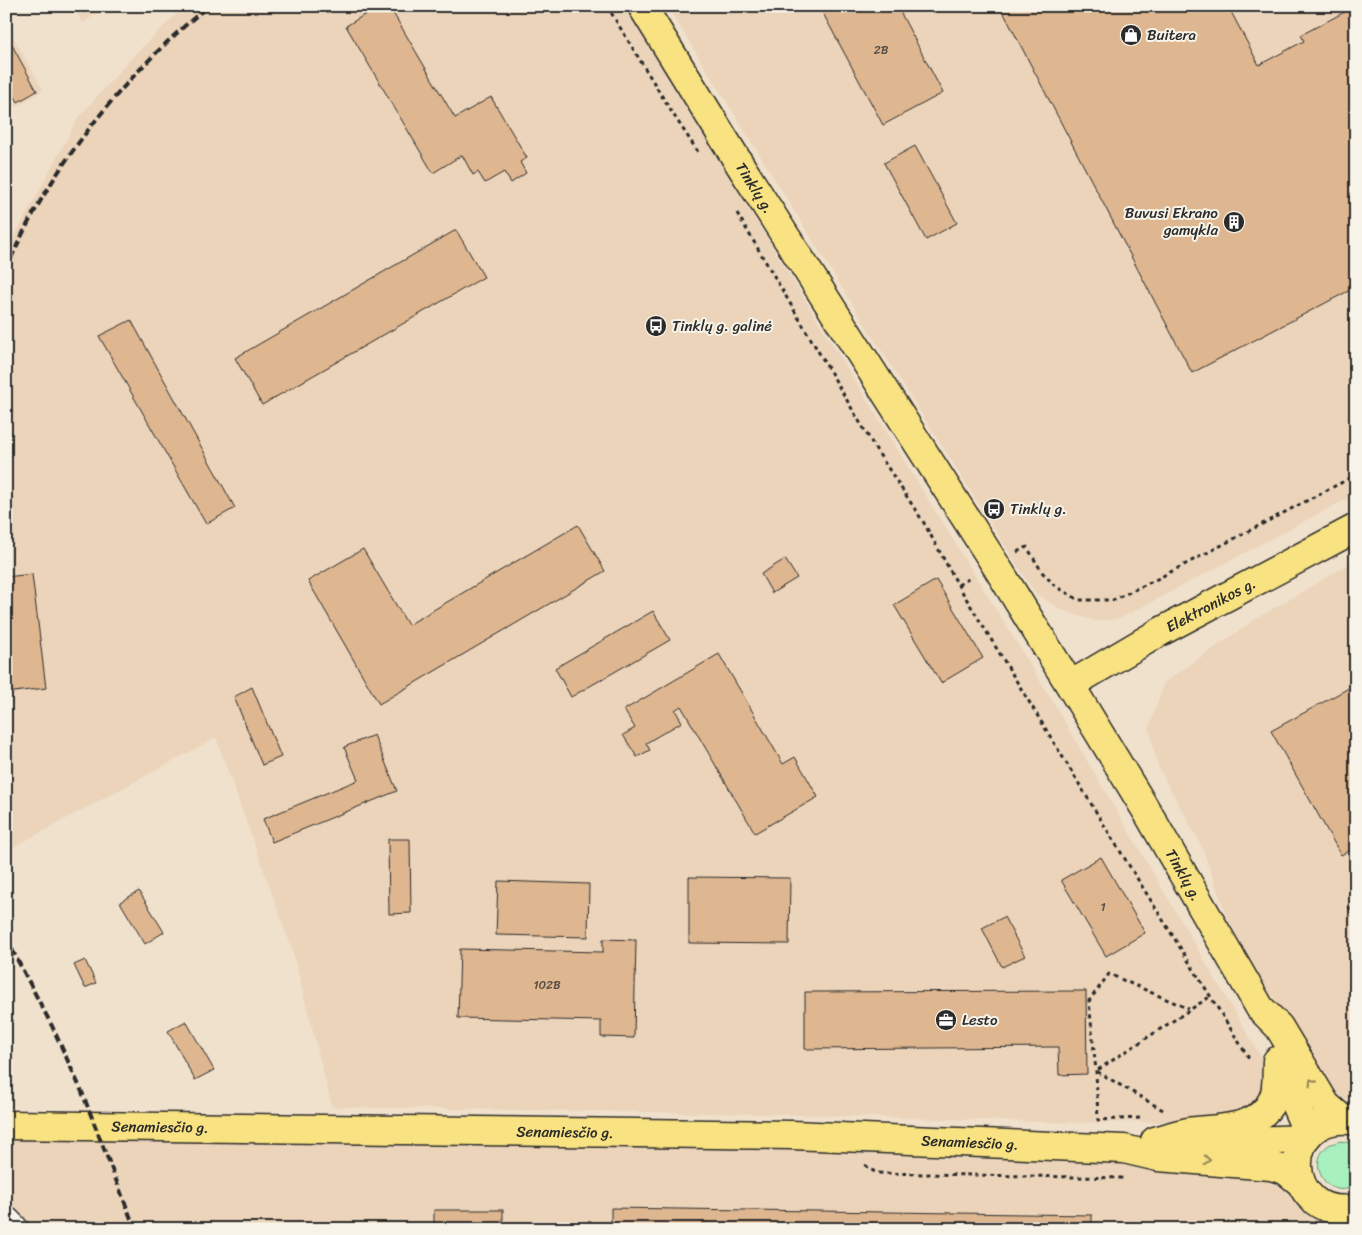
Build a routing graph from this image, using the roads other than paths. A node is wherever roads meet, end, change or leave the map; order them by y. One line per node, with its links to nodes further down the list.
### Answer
1 (642, 6): 3 (main road, Tinklų g.)
2 (1356, 528): 3 (main road, Elektronikos g.)
3 (1070, 685): 4 (main road, Tinklų g.)
4 (1260, 1008): 5 (main road, Tinklų g.); 7 (main road, Tinklų g., one-way to 4)
5 (1265, 1063): 6 (main road, Tinklų g.); 9 (main road, Tinklų g.)
6 (1266, 1112): 10 (main road, Senamiesčio g.)
7 (1349, 1120): 9 (main road, Senamiesčio g.)
8 (6, 1125): 11 (main road, Senamiesčio g.)
9 (1307, 1137): 10 (main road, Senamiesčio g.); 12 (main road)
10 (1155, 1141): 11 (main road, Senamiesčio g.)
11 (1124, 1149): 12 (main road, Senamiesčio g., one-way to 12)
12 (1301, 1183): 13 (main road, Senamiesčio g.)
13 (1352, 1214)
14 (6, 1221): 15 (street)
15 (14, 1229)

